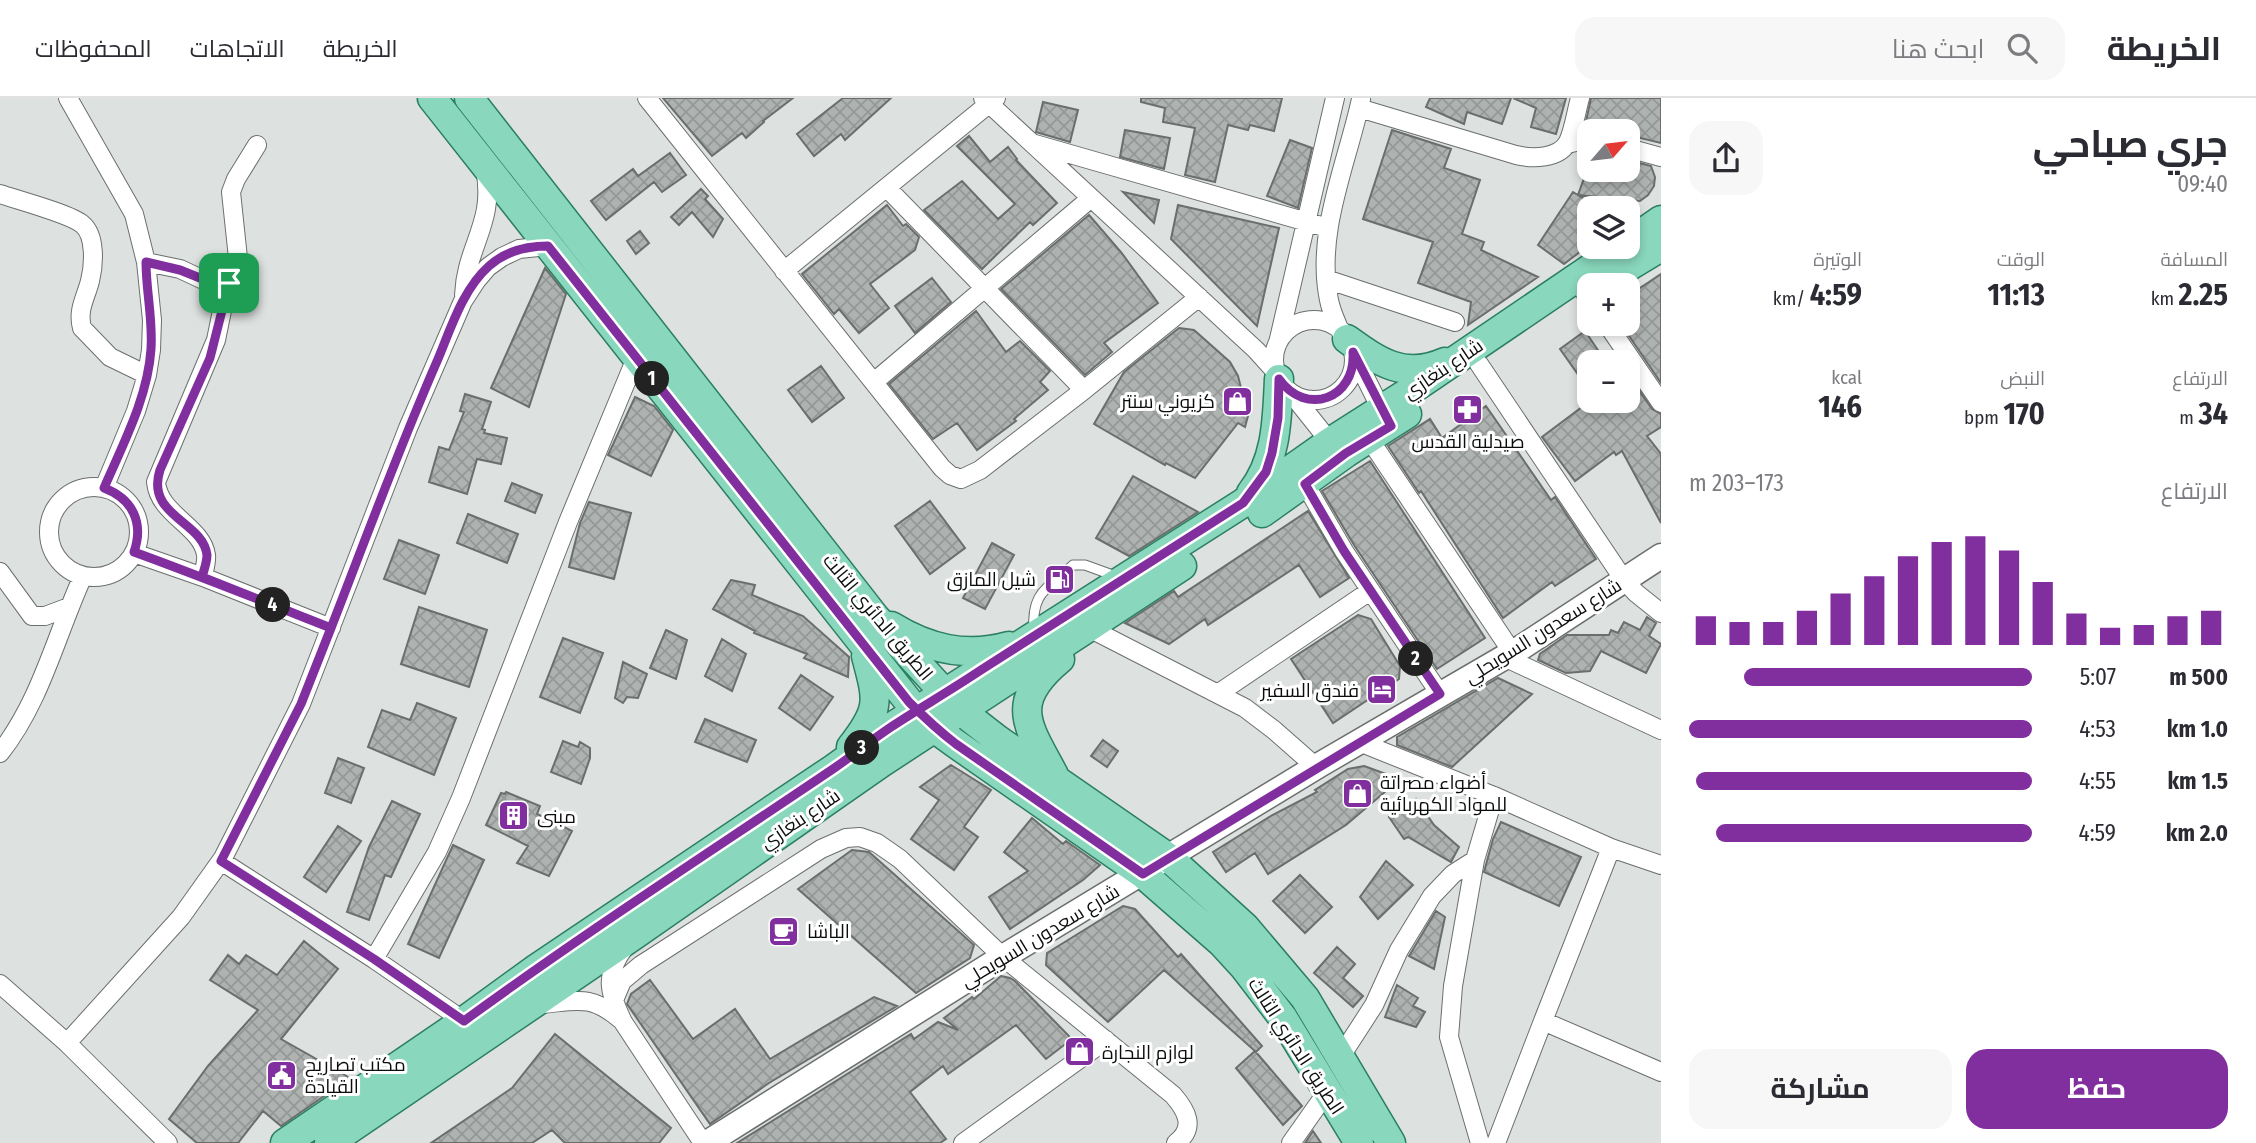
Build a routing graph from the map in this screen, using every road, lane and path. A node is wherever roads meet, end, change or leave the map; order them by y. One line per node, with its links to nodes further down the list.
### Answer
1 (68, 98): 26 (street)
2 (432, 98): 15 (main road, الطريق الدائري الثالث)
3 (470, 98): 60 (main road, الطريق الدائري الثالث)
4 (647, 98): 27 (street)
5 (1335, 98): 20 (street)
6 (1580, 98): 11 (street)
7 (990, 100): 9 (street); 16 (street)
8 (1360, 103): 11 (street); 21 (street)
9 (1029, 142): 18 (street); 20 (street)
10 (1577, 142): 11 (street)
11 (1567, 144)
12 (257, 145): 30 (street)
13 (1640, 151): 14 (street)
14 (1661, 157)
15 (484, 163): 23 (main road, الطريق الدائري الثالث); 34 (street)
16 (887, 188): 27 (street); 31 (street)
17 (0, 194): 41 (street)
18 (1091, 198): 31 (street); 32 (street)
19 (1661, 220): 22 (main road)
20 (1307, 222): 21 (street); 38 (street)
21 (1328, 228): 29 (street)
22 (1640, 235)
23 (548, 246): 34 (street); 39 (main road, الطريق الدائري الثالث)
24 (1661, 247): 28 (main road, شارع بنغازي)
25 (1606, 259): 40 (main road, شارع بنغازي)
26 (146, 262): 30 (street); 41 (street)
27 (784, 271): 43 (street)
28 (1620, 273)
29 (1326, 279): 35 (street); 37 (street)
30 (229, 283): 54 (street)
31 (983, 288): 43 (street); 44 (street)
32 (1199, 297): 42 (street); 44 (street)
33 (1577, 299): 40 (main road, شارع بنغازي)
34 (463, 301): 62 (street)
35 (1455, 322)
36 (1615, 336): 45 (street)
37 (1347, 341): 38 (street); 40 (main road); 42 (street); 46 (street)
38 (1278, 343): 42 (street)
39 (636, 358): 64 (main road, الطريق الدائري الثالث); 85 (street)
40 (1473, 358): 46 (main road, شارع بنغازي); 56 (street)
41 (147, 376): 48 (street)
42 (1282, 381): 46 (street); 49 (main road)
43 (874, 382): 44 (street)
44 (1084, 390)
45 (1661, 402)
46 (1364, 434): 47 (main road, شارع بنغازي); 49 (main road, شارع بنغازي); 65 (street)
47 (1305, 484): 57 (street); 61 (main road, شارع بنغازي)
48 (104, 488): 50 (street); 53 (street)
49 (1243, 503): 55 (main road, شارع بنغازي)
50 (134, 552): 53 (street); 54 (street)
51 (1661, 556): 56 (main road, شارع سعدون السويحلي)
52 (0, 572): 58 (street)
53 (83, 576): 58 (street)
54 (202, 577): 62 (street)
55 (1126, 580): 63 (main road, شارع بنغازي); 63 (lane)
56 (1625, 580): 59 (street); 65 (main road, شارع سعدون السويحلي)
57 (1370, 591): 66 (street); 67 (street)
58 (69, 607): 72 (street)
59 (1661, 613)
60 (876, 617): 63 (main road); 68 (main road, الطريق الدائري الثالث)
61 (1101, 622): 66 (street); 68 (main road, شارع بنغازي); 75 (main road)
62 (331, 628): 80 (street)
63 (1033, 638): 68 (main road, شارع بنغازي)
64 (862, 644): 69 (main road, الطريق الدائري الثالث); 74 (main road)
65 (1508, 655): 67 (main road, شارع سعدون السويحلي); 70 (street)
66 (1219, 693): 73 (street)
67 (1440, 694): 71 (main road, شارع سعدون السويحلي)
68 (952, 702): 69 (main road, شارع بنغازي); 75 (main road, الطريق الدائري الثالث)
69 (926, 719): 74 (main road, شارع بنغازي); 82 (main road, الطريق الدائري الثالث); 83 (main road, شارع بنغازي)
70 (1661, 730)
71 (1359, 742): 73 (main road, شارع سعدون السويحلي); 76 (street)
72 (0, 753)
73 (1316, 767): 78 (main road, شارع سعدون السويحلي)
74 (834, 769): 89 (main road, شارع بنغازي)
75 (1055, 778): 78 (main road, الطريق الدائري الثالث)
76 (1494, 796): 77 (street); 79 (street)
77 (1611, 848): 81 (street); 90 (street)
78 (1169, 858): 82 (main road, شارع سعدون السويحلي); 94 (main road, الطريق الدائري الثالث)
79 (1475, 860): 94 (street); 106 (street)
80 (221, 861): 85 (street); 93 (street)
81 (1661, 866)
82 (1143, 874): 84 (main road, شارع سعدون السويحلي); 96 (main road, الطريق الدائري الثالث)
83 (633, 936): 87 (street); 88 (main road, شارع بنغازي)
84 (1003, 957): 87 (street); 92 (street); 100 (main road, شارع سعدون السويحلي)
85 (374, 959): 89 (street)
86 (0, 984): 93 (street)
87 (614, 1000): 91 (street)
88 (531, 1004): 91 (street); 99 (main road, شارع بنغازي)
89 (464, 1021): 98 (main road, شارع بنغازي)
90 (1543, 1021): 95 (street); 107 (street)
91 (623, 1022): 100 (street)
92 (1106, 1040): 101 (street); 102 (street)
93 (67, 1043): 97 (street)
94 (1341, 1056): 105 (main road, الطريق الدائري الثالث)
95 (1661, 1072)
96 (1327, 1092): 103 (street); 104 (main road, الطريق الدائري الثالث)
97 (168, 1143)
98 (285, 1143)
99 (329, 1143)
100 (705, 1143)
101 (963, 1143)
102 (1176, 1143)
103 (1291, 1143)
104 (1359, 1143)
105 (1391, 1143)
106 (1480, 1143)
107 (1496, 1143)

